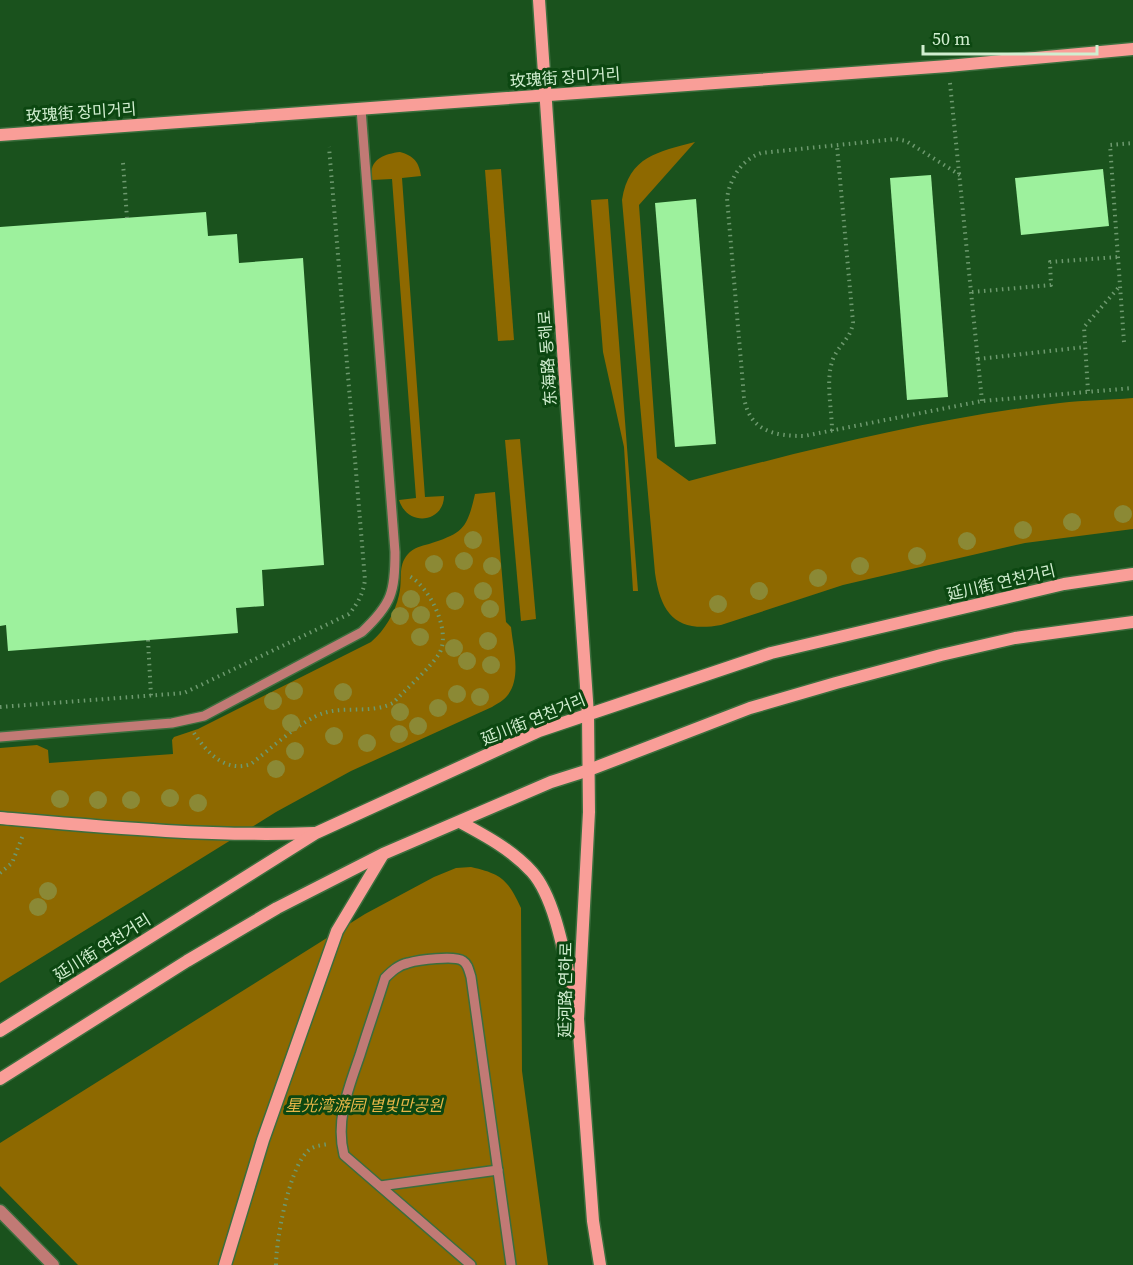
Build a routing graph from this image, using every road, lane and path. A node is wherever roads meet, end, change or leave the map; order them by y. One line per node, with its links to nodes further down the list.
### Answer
1 (538, 0): 4 (main road, 东海路 동해로)
2 (1133, 49): 3 (main road, 玫瑰街 장미거리)
3 (948, 66): 4 (main road, 玫瑰街 장미거리); 11 (path)
4 (546, 95): 5 (main road, 玫瑰街 장미거리); 29 (main road, 东海路 동해로)
5 (361, 109): 6 (main road, 玫瑰街 장미거리); 23 (lane)
6 (0, 135)
7 (1133, 143): 13 (path)
8 (837, 146): 11 (path); 22 (path); 22 (path)
9 (329, 147): 27 (path)
10 (123, 163): 12 (path)
11 (960, 175): 15 (path)
12 (127, 218)
13 (1118, 257): 14 (path); 15 (path)
14 (1120, 285): 16 (path); 17 (path)
15 (972, 292): 18 (path)
16 (1124, 342)
17 (1085, 347): 18 (path); 20 (path)
18 (978, 359): 21 (path)
19 (1133, 387): 20 (path)
20 (1088, 391): 21 (path)
21 (982, 401): 22 (path)
22 (832, 431)
23 (395, 569): 30 (lane); 30 (path)
24 (1133, 574): 29 (main road, 延川街 연천거리)
25 (1133, 622): 32 (main road)
26 (148, 640): 27 (path)
27 (151, 696): 28 (path)
28 (0, 707)
29 (588, 715): 32 (main road, 延河路 연하로); 36 (main road, 延川街 연천거리)
30 (186, 720): 31 (lane)
31 (0, 737)
32 (589, 770): 35 (main road); 39 (main road, 延河路 연하로)
33 (0, 818): 34 (main road)
34 (27, 820): 36 (main road); 38 (path)
35 (460, 822): 37 (main road); 39 (main road)
36 (316, 833): 40 (main road, 延川街 연천거리)
37 (383, 854): 41 (main road); 47 (main road)
38 (0, 873)
39 (579, 1019): 51 (main road, 延河路 연하로)
40 (0, 1030)
41 (0, 1079)
42 (341, 1141): 43 (lane); 44 (lane); 48 (path)
43 (498, 1170): 44 (lane); 50 (lane)
44 (380, 1186): 49 (lane)
45 (0, 1211): 46 (street)
46 (53, 1265)
47 (225, 1265)
48 (276, 1265)
49 (471, 1265)
50 (512, 1265)
51 (600, 1265)

